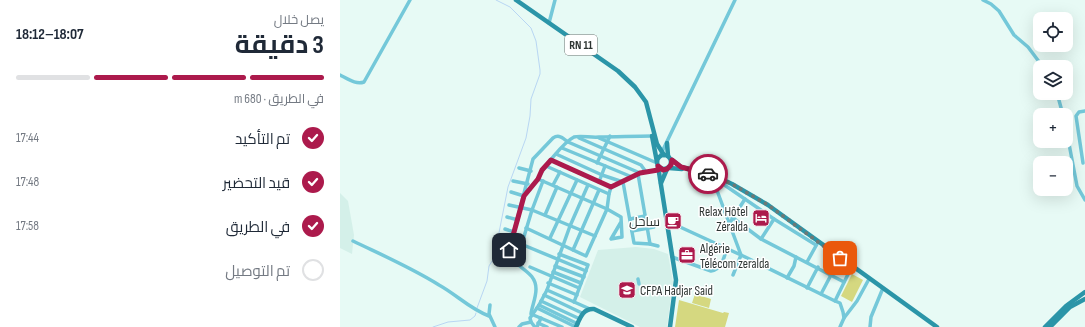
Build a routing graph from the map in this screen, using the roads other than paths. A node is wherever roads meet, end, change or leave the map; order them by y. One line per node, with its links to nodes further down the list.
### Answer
1 (410, 0): 8 (street)
2 (516, 0): 6 (main road, RN 11)
3 (555, 0): 6 (street)
4 (735, 0): 18 (street)
5 (983, 0): 7 (street)
6 (549, 23): 9 (main road, RN 11)
7 (1038, 60)
8 (340, 75)
9 (641, 94): 12 (main road, RN 11); 20 (main road)
10 (1085, 111): 31 (street)
11 (610, 136): 12 (street); 14 (street); 16 (street)
12 (652, 136): 32 (main road, RN 11)
13 (576, 137): 14 (street); 15 (street); 17 (street)
14 (597, 137): 16 (street)
15 (584, 140): 19 (street); 22 (street)
16 (607, 141): 22 (street); 32 (street)
17 (568, 142): 19 (street); 21 (street); 37 (street)
18 (666, 144): 20 (main road); 25 (main road)
19 (581, 147): 24 (street); 26 (street)
20 (658, 147): 25 (main road)
21 (562, 148): 23 (street); 24 (street)
22 (604, 148): 26 (street); 39 (street)
23 (556, 154): 27 (street); 41 (street)
24 (578, 154): 30 (street)
25 (663, 155): 28 (main road); 32 (main road)
26 (600, 156): 30 (street); 40 (street)
27 (551, 160): 33 (street); 48 (street)
28 (672, 160): 36 (main road); 44 (main road)
29 (1073, 162): 31 (street); 63 (street)
30 (597, 163): 34 (street)
31 (1084, 164)
32 (658, 165): 36 (main road); 39 (street); 53 (main road, RN 11)
33 (546, 166): 38 (street); 46 (street)
34 (605, 166): 41 (street); 42 (street)
35 (519, 168): 37 (street)
36 (668, 169): 43 (main road); 53 (main road)
37 (531, 170): 51 (street)
38 (560, 172): 47 (street); 54 (street)
39 (646, 172): 40 (street)
40 (639, 174): 42 (street); 71 (street)
41 (602, 175): 48 (street); 49 (street)
42 (632, 177): 49 (street)
43 (712, 177): 44 (main road); 50 (street)
44 (718, 178): 95 (main road)
45 (513, 180): 51 (street)
46 (540, 180): 54 (street); 60 (street); 68 (street)
47 (577, 180): 52 (street); 58 (street)
48 (599, 182): 55 (street)
49 (624, 182): 55 (street); 74 (street)
50 (714, 183): 62 (street); 69 (street)
51 (528, 184): 60 (street)
52 (588, 185): 56 (street); 61 (street)
53 (661, 185): 78 (main road, RN 11)
54 (555, 186): 58 (street); 70 (street)
55 (611, 187): 59 (street)
56 (599, 190): 59 (street); 64 (street)
57 (511, 192): 60 (street)
58 (570, 193): 61 (street); 77 (street)
59 (609, 194): 67 (street)
60 (524, 196): 66 (street)
61 (582, 198): 64 (street); 81 (street)
62 (745, 199): 73 (street); 75 (street)
63 (1085, 200)
64 (593, 203): 67 (street); 86 (street)
65 (509, 205): 66 (street)
66 (521, 208): 68 (street); 76 (street)
67 (607, 209): 79 (street); 89 (street)
68 (532, 210): 70 (street); 83 (street)
69 (725, 212): 73 (street); 80 (street)
70 (545, 215): 77 (street)
71 (646, 216): 74 (street); 84 (street)
72 (508, 217): 76 (street)
73 (733, 218): 80 (street); 92 (street)
74 (630, 219): 87 (street)
75 (774, 219): 92 (street); 95 (street)
76 (518, 220): 88 (street)
77 (558, 221): 81 (street); 91 (street)
78 (667, 221): 100 (street); 104 (main road, RN 11)
79 (621, 222): 79 (street)
80 (729, 224): 103 (street)
81 (570, 226): 86 (street); 97 (street)
82 (654, 227): 84 (street)
83 (526, 228): 91 (street); 96 (street)
84 (648, 228): 87 (street); 98 (street)
85 (505, 229): 88 (street)
86 (581, 231): 89 (street); 101 (street)
87 (632, 231): 98 (street)
88 (514, 232): 93 (street)
89 (595, 236): 101 (street)
90 (504, 238): 93 (street)
91 (550, 238): 97 (street)
92 (761, 239): 105 (street)
93 (512, 240): 108 (street)
94 (353, 241): 146 (street)
95 (817, 243): 107 (street); 110 (main road)
96 (521, 244): 106 (street); 108 (street)
97 (563, 244): 101 (street); 102 (street)
98 (650, 244): 99 (street)
99 (658, 246)
100 (728, 248): 103 (street); 104 (street)
101 (573, 250)
102 (559, 254): 106 (street); 113 (street)
103 (741, 255): 115 (street); 119 (street)
104 (672, 257): 157 (main road, RN 11)
105 (796, 258): 107 (street); 119 (street)
106 (557, 260): 109 (street); 113 (street)
107 (807, 262): 112 (street)
108 (516, 263): 143 (street)
109 (555, 266): 114 (street); 118 (street)
110 (852, 266): 121 (main road); 122 (street)
111 (530, 267): 117 (street)
112 (818, 267): 116 (street); 127 (street)
113 (586, 271): 118 (street)
114 (553, 272): 117 (street); 124 (street)
115 (733, 275)
116 (831, 275): 122 (street); 131 (street)
117 (551, 276): 123 (street); 126 (street)
118 (584, 277): 124 (street)
119 (787, 278): 127 (street)
120 (638, 279): 125 (street)
121 (869, 279): 128 (main road); 148 (street)
122 (844, 282): 136 (street)
123 (548, 283): 129 (street); 133 (street)
124 (581, 283): 126 (street)
125 (639, 284)
126 (579, 288): 133 (street)
127 (807, 288): 131 (street)
128 (883, 288): 159 (street); 160 (main road)
129 (547, 290): 132 (street); 134 (street)
130 (1085, 292): 161 (main road)
131 (821, 294): 136 (street)
132 (544, 295): 138 (street); 140 (street)
133 (577, 295): 137 (street)
134 (566, 299): 137 (street); 138 (street)
135 (1085, 299): 162 (main road)
136 (835, 301): 148 (street)
137 (574, 302): 141 (street)
138 (563, 304): 142 (street); 145 (street)
139 (490, 305): 146 (street)
140 (539, 305): 142 (street); 143 (street); 144 (street); 150 (street)
141 (590, 309): 145 (main road); 156 (main road)
142 (561, 310): 144 (street); 150 (street)
143 (532, 314): 147 (street); 149 (street)
144 (559, 314): 150 (street)
145 (582, 314): 150 (main road)
146 (489, 316): 152 (street)
147 (541, 318): 151 (street); 155 (street)
148 (844, 318): 158 (street)
149 (531, 322): 151 (street); 153 (street)
150 (577, 324)
151 (537, 326): 154 (street)
152 (495, 327)
153 (519, 327)
154 (546, 327)
155 (562, 327)
156 (632, 327)
157 (670, 327)
158 (840, 327)
159 (870, 327)
160 (936, 327)
161 (1046, 327)
162 (1050, 327)

